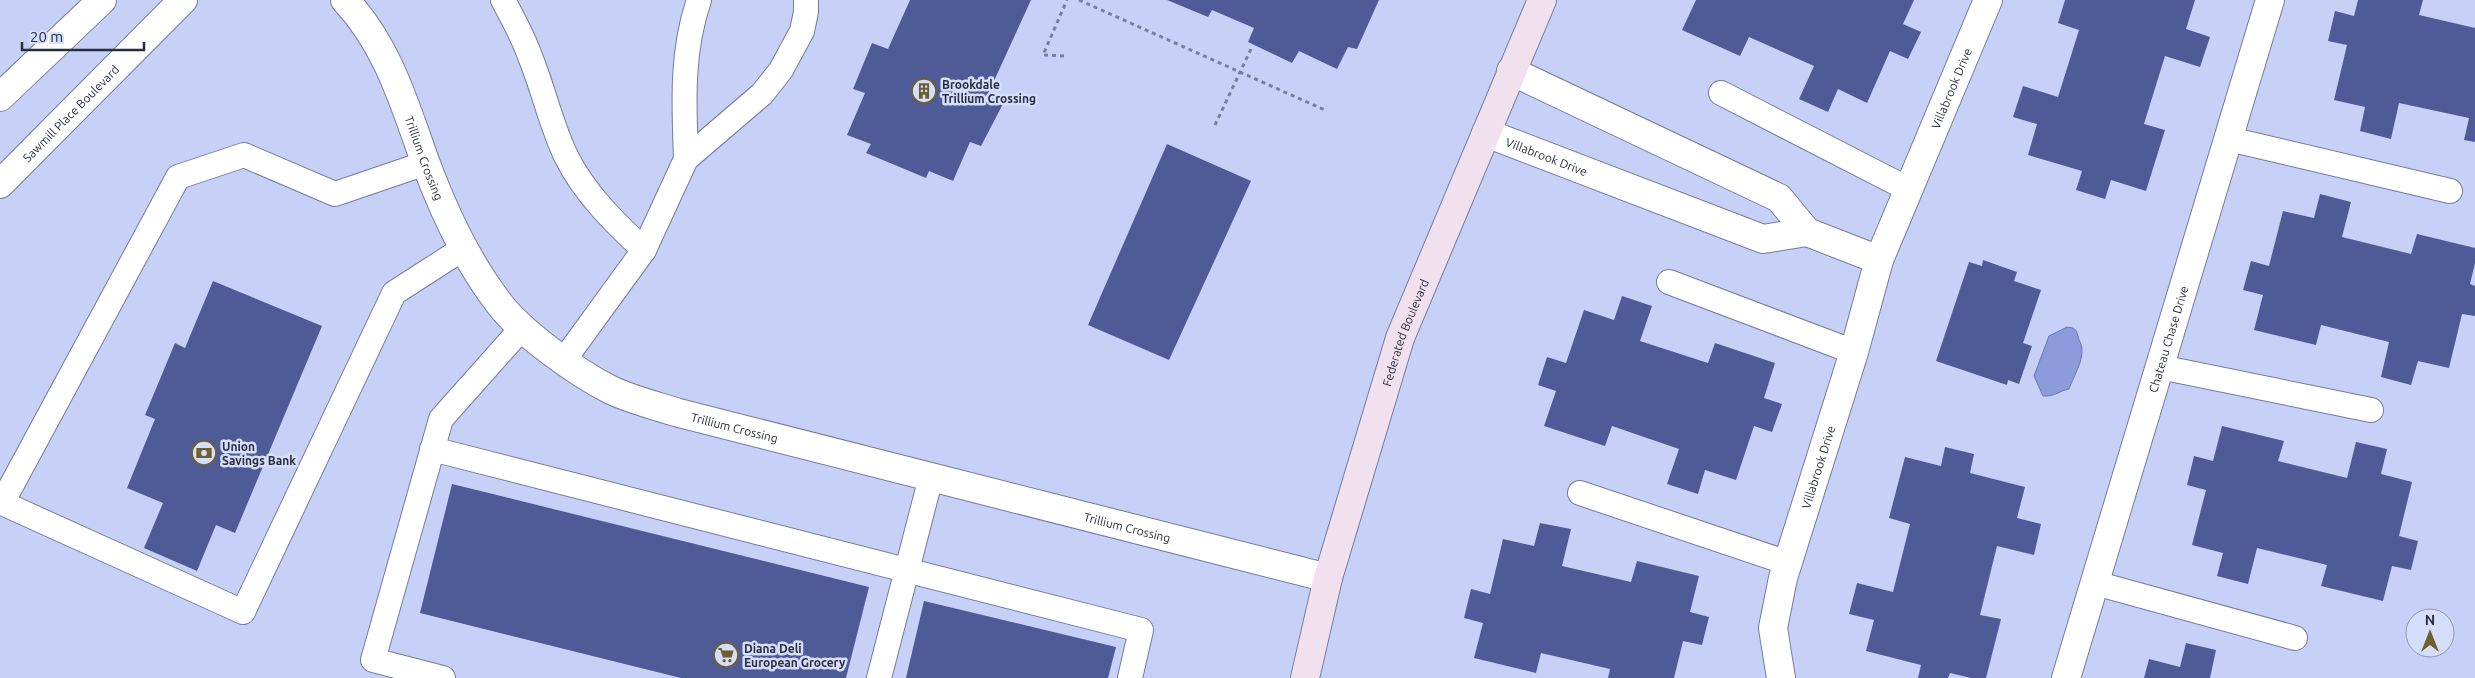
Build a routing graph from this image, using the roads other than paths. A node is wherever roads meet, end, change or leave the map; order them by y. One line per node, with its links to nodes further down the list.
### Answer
1 (102, 0): 12 (street)
2 (183, 0): 17 (street, Sawmill Place Boulevard)
3 (345, 0): 16 (street, Trillium Crossing)
4 (503, 0): 22 (lane)
5 (699, 0): 15 (lane)
6 (806, 0): 15 (lane)
7 (1542, 0): 10 (main road, Federated Boulevard)
8 (1988, 0): 18 (street, Villabrook Drive)
9 (2270, 0): 14 (street, Chateau Chase Drive)
10 (1511, 71): 13 (main road, Federated Boulevard); 20 (street)
11 (1721, 92): 18 (lane)
12 (0, 97)
13 (1486, 133): 20 (street, Villabrook Drive); 35 (main road, Federated Boulevard)
14 (2228, 139): 19 (lane); 28 (street, Chateau Chase Drive)
15 (686, 159): 22 (lane)
16 (426, 163): 21 (street, Trillium Crossing); 21 (lane)
17 (0, 184)
18 (1908, 189): 23 (street, Villabrook Drive)
19 (2450, 191)
20 (1807, 232): 23 (street)
21 (464, 248): 25 (street, Trillium Crossing)
22 (644, 250): 27 (lane)
23 (1879, 260): 26 (street, Villabrook Drive)
24 (1669, 282): 26 (lane)
25 (523, 327): 27 (street, Trillium Crossing); 30 (lane)
26 (1854, 352): 33 (street, Villabrook Drive)
27 (564, 360): 31 (street, Trillium Crossing)
28 (2160, 367): 29 (lane); 36 (street, Chateau Chase Drive)
29 (2371, 410)
30 (432, 449): 34 (lane); 38 (lane)
31 (931, 478): 34 (lane); 35 (street, Trillium Crossing)
32 (1580, 493): 33 (lane)
33 (1788, 563): 42 (street, Villabrook Drive)
34 (906, 570): 39 (lane); 40 (lane)
35 (1328, 578): 41 (main road, Federated Boulevard)
36 (2095, 583): 37 (lane); 43 (street, Chateau Chase Drive)
37 (2294, 638)
38 (443, 678)
39 (879, 678)
40 (1130, 678)
41 (1305, 678)
42 (1781, 678)
43 (2066, 678)

